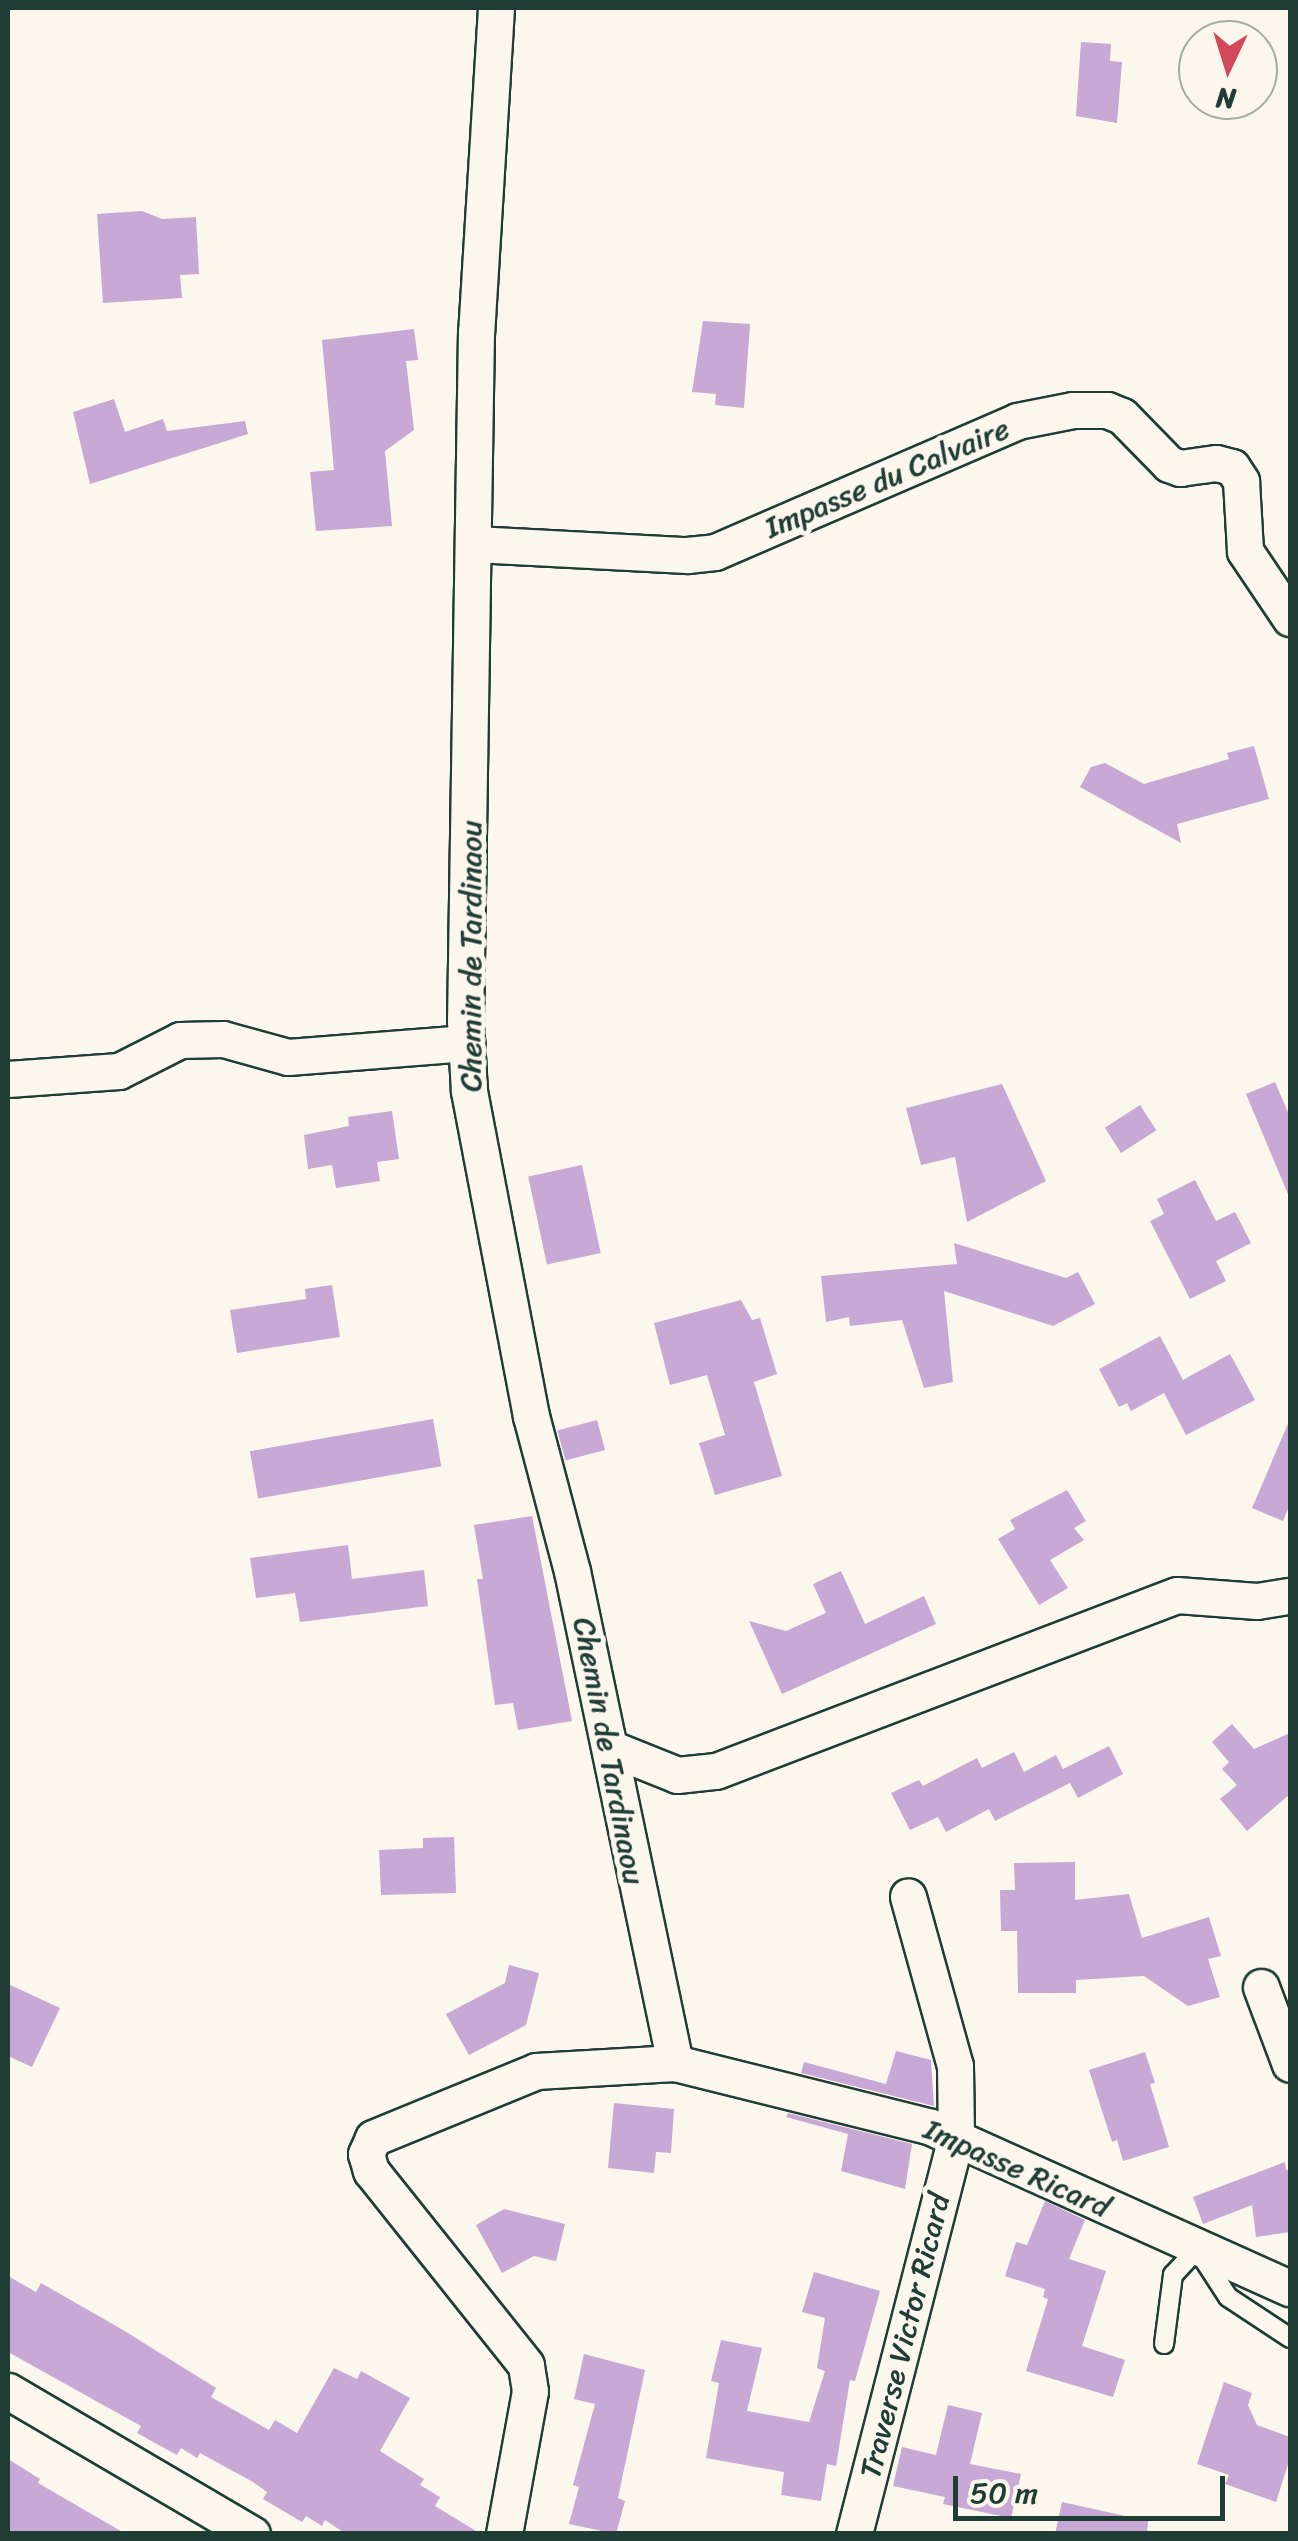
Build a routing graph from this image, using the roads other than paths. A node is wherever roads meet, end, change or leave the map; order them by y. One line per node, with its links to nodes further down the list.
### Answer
1 (496, 8): 2 (street, Chemin de Tardinaou)
2 (474, 544): 3 (street, Impasse du Calvaire); 4 (street, Chemin de Tardinaou)
3 (1290, 618)
4 (466, 1042): 5 (street); 7 (street, Chemin de Tardinaou)
5 (8, 1079)
6 (1290, 1596): 7 (street)
7 (610, 1748): 10 (street, Chemin de Tardinaou)
8 (908, 1896): 12 (street, Traverse Victor Ricard)
9 (1261, 1986): 11 (street)
10 (675, 2063): 12 (street, Impasse Ricard); 19 (street, Impasse Ricard)
11 (1290, 2064)
12 (956, 2138): 13 (street, Impasse Ricard); 20 (street, Traverse Victor Ricard)
13 (1197, 2249): 14 (street, Impasse Ricard); 15 (lane); 16 (lane)
14 (1290, 2288)
15 (1290, 2338)
16 (1164, 2344)
17 (8, 2391): 18 (street)
18 (252, 2534)
19 (504, 2534)
20 (854, 2534)

